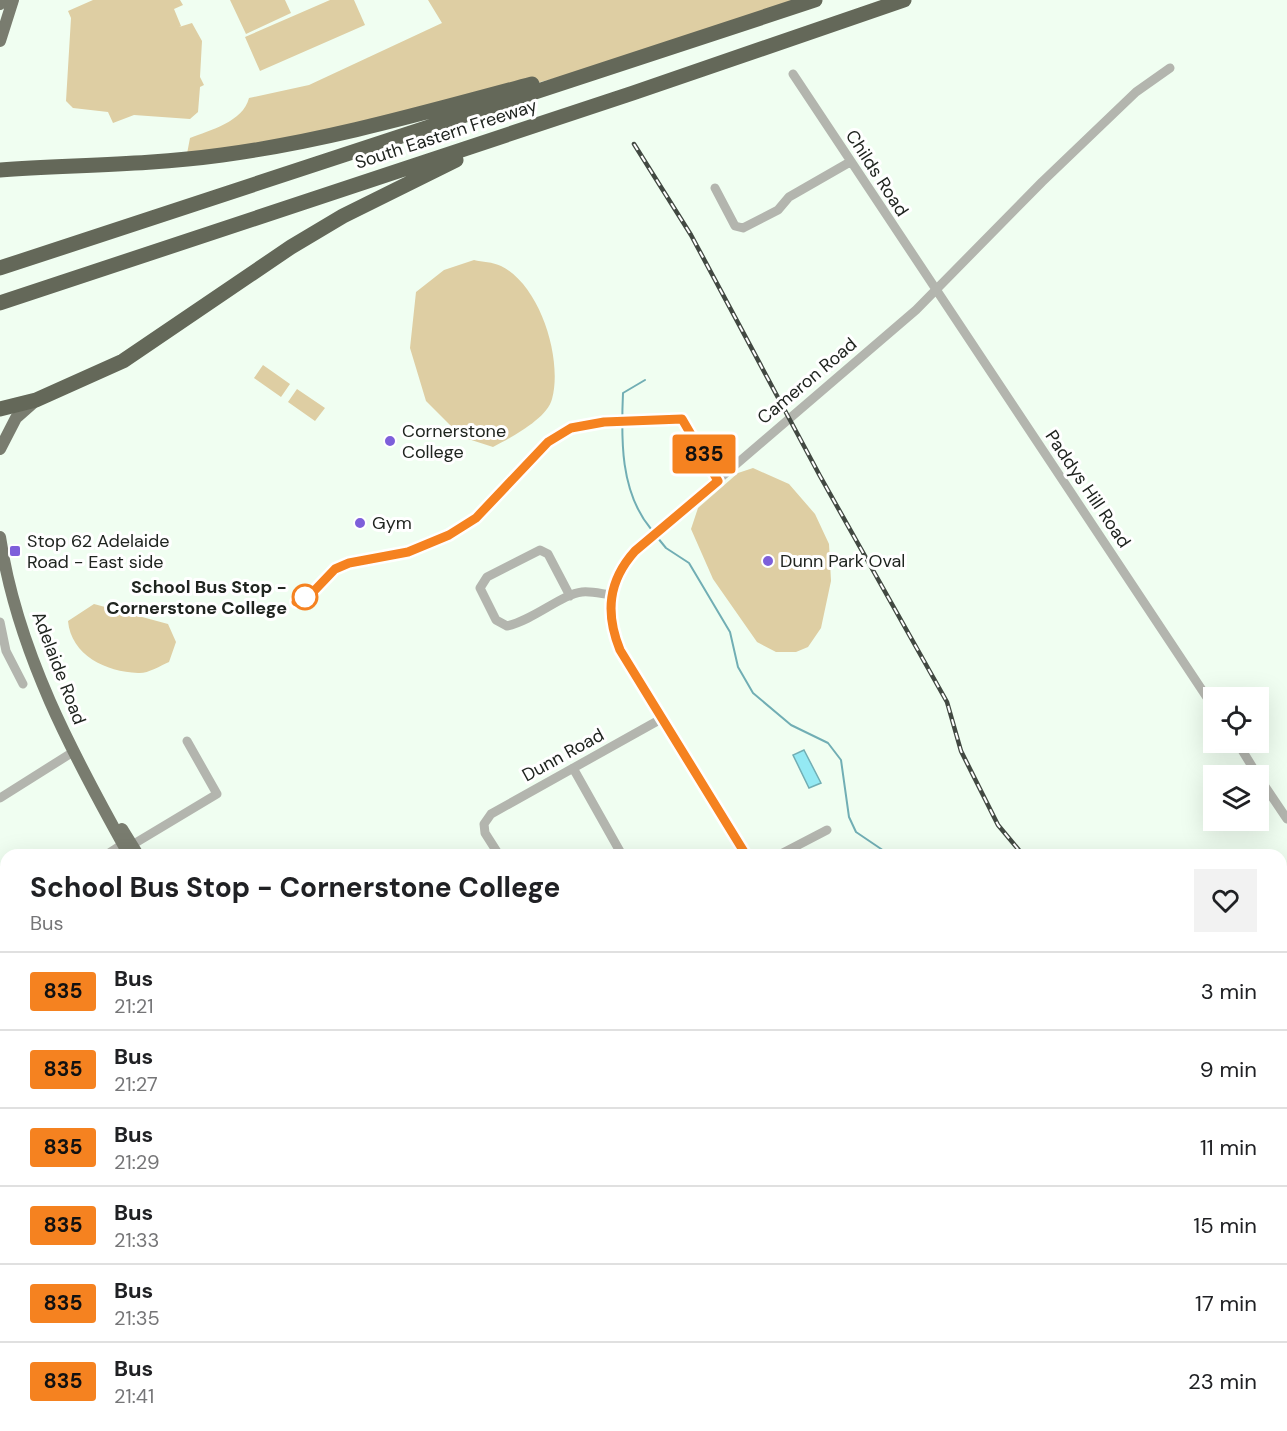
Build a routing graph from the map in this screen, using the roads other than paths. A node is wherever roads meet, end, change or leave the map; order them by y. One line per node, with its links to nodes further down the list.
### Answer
1 (13, 0): 4 (main road)
2 (815, 0): 5 (highway, South Eastern Freeway)
3 (904, 0): 8 (highway, South Eastern Freeway)
4 (0, 41)
5 (637, 59): 10 (highway); 12 (highway, South Eastern Freeway)
6 (1170, 68): 13 (street, Cameron Road)
7 (793, 74): 9 (street, Childs Road)
8 (504, 135): 14 (highway, South Eastern Freeway); 15 (highway)
9 (850, 162): 11 (street); 13 (street, Childs Road)
10 (4, 167)
11 (715, 188)
12 (0, 268)
13 (934, 289): 21 (street, Cameron Road); 24 (street, Paddys Hill Road)
14 (0, 303)
15 (36, 400): 16 (highway); 17 (main road)
16 (0, 409)
17 (0, 448)
18 (0, 537): 19 (main road, Adelaide Road)
19 (2, 567): 27 (main road, Adelaide Road)
20 (570, 596): 20 (street); 21 (street)
21 (611, 596): 25 (street, Cameron Road)
22 (0, 622): 23 (street)
23 (23, 684)
24 (1203, 692)
25 (661, 719): 28 (street, Dunn Road); 36 (street, Cameron Road)
26 (187, 741): 33 (street)
27 (73, 752): 30 (street); 33 (main road, Adelaide Road)
28 (573, 768): 34 (street, Dunn Road); 35 (street)
29 (1269, 792): 31 (street)
30 (0, 798)
31 (1287, 819)
32 (827, 830): 37 (street)
33 (129, 849)
34 (495, 849)
35 (619, 849)
36 (742, 849)
37 (791, 849)

